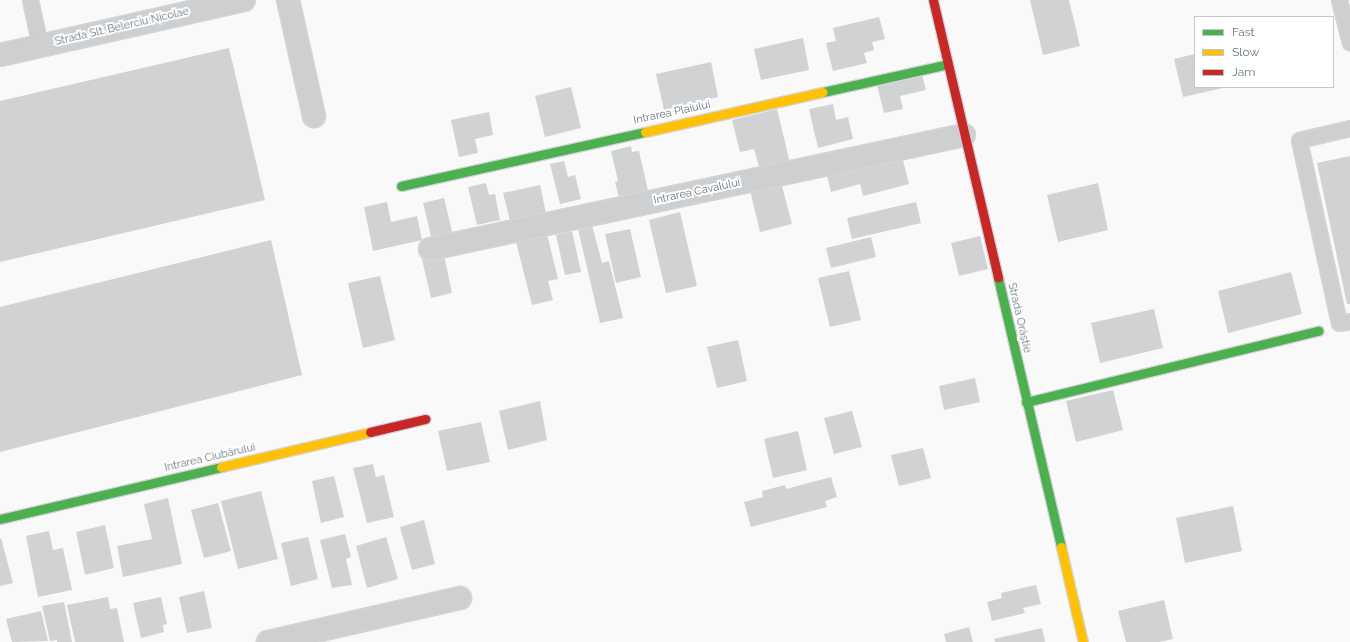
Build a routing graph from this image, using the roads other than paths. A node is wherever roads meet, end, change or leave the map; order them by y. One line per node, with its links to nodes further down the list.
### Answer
1 (30, 0): 7 (lane)
2 (244, 0): 7 (street, Strada Slt. Belerciu Nicolae)
3 (288, 0): 10 (street)
4 (933, 0): 9 (street, Strada Orăștie)
5 (1339, 0): 6 (lane)
6 (1350, 43)
7 (40, 46): 8 (street, Strada Slt. Belerciu Nicolae)
8 (0, 55)
9 (948, 64): 12 (street, Strada Orăștie); 13 (street, Intrarea Plaiului)
10 (314, 116)
11 (1350, 128): 15 (lane)
12 (964, 135): 14 (street, Intrarea Cavalului); 17 (street, Strada Orăștie)
13 (401, 186)
14 (430, 249)
15 (1350, 321)
16 (1318, 331): 17 (street)
17 (1026, 402): 22 (street, Strada Orăștie)
18 (425, 419): 19 (street, Intrarea Ciubărului)
19 (0, 519)
20 (460, 598): 21 (street)
21 (268, 642)
22 (1083, 642)

